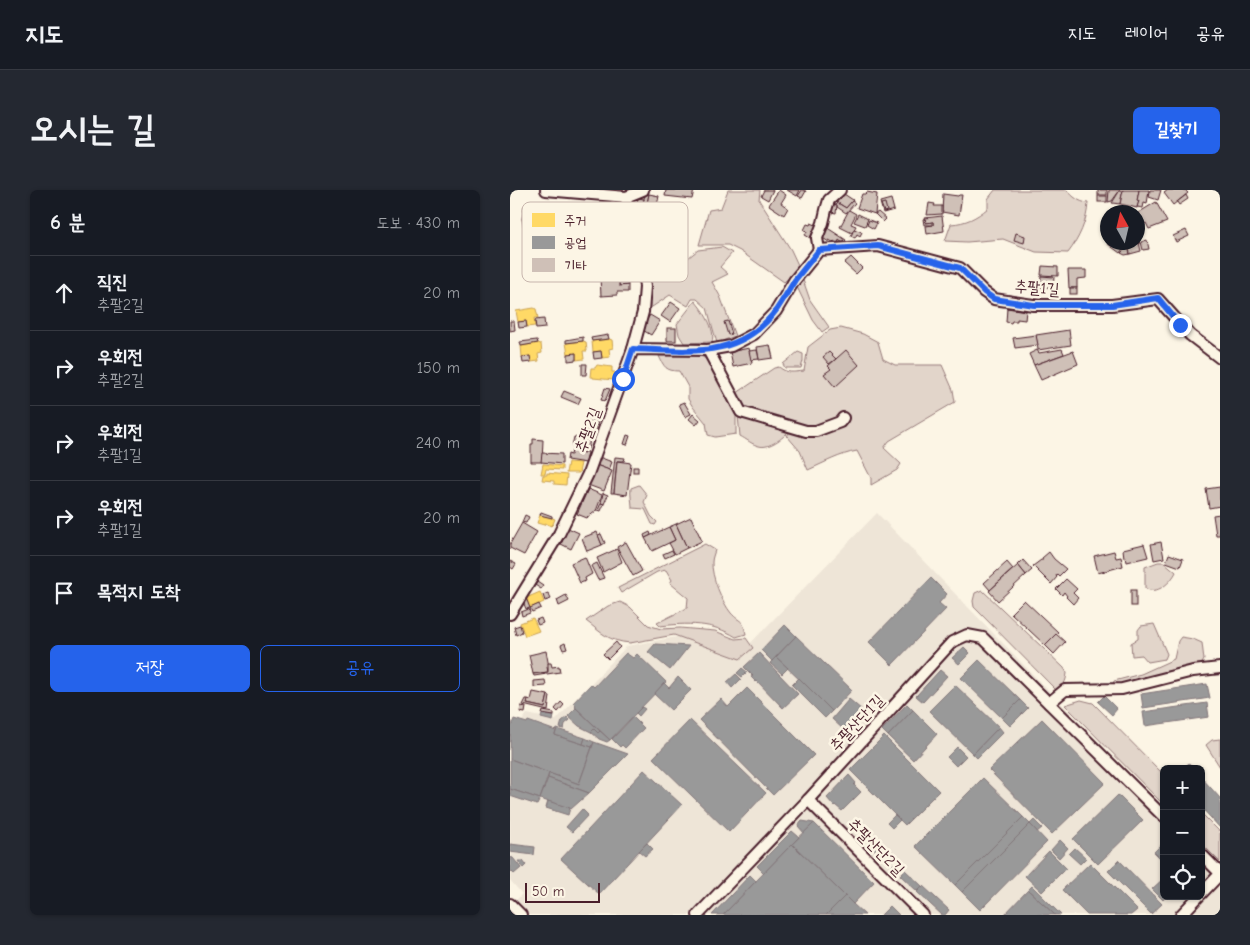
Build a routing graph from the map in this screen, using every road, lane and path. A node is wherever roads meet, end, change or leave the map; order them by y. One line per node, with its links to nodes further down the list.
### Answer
1 (546, 190): 4 (street)
2 (643, 190): 4 (street)
3 (840, 190): 6 (street)
4 (626, 197): 5 (street, 추팔2길)
5 (627, 202)
6 (819, 250): 9 (street); 10 (street, 추팔1길)
7 (645, 282): 8 (street, 추팔2길)
8 (633, 349): 9 (street); 12 (street, 추팔2길)
9 (708, 350): 11 (street)
10 (1220, 358)
11 (843, 418)
12 (510, 614)
13 (1220, 668): 14 (street)
14 (1049, 703): 15 (street, 추팔산단1길); 16 (street, 추팔산단1길)
15 (808, 800): 23 (street, 추팔산단1길); 24 (street, 추팔산단2길)
16 (1160, 813)
17 (1202, 855): 18 (street)
18 (1220, 874): 19 (street)
19 (1205, 890)
20 (1195, 900): 25 (street)
21 (510, 904): 22 (street)
22 (521, 915)
23 (698, 915)
24 (922, 915)
25 (1181, 915)

